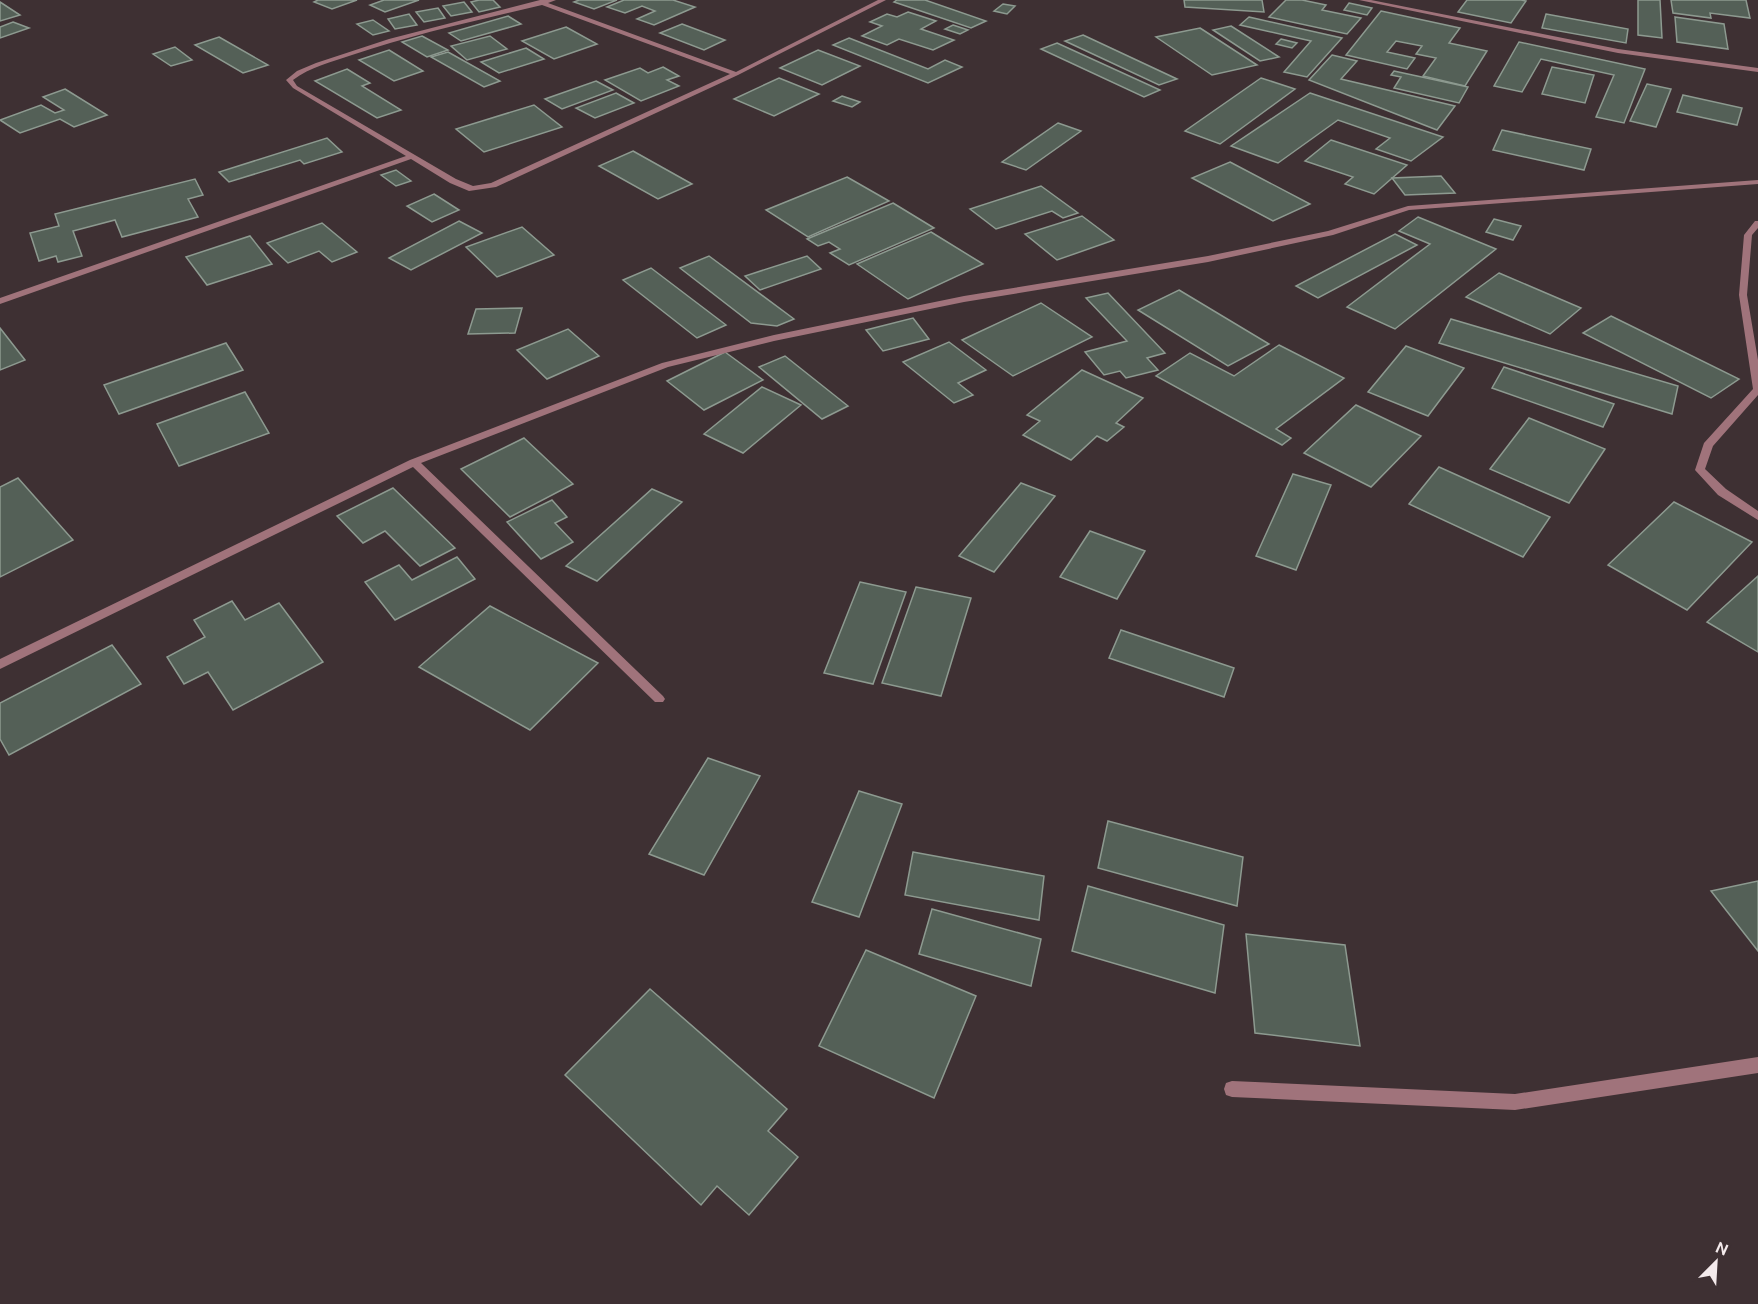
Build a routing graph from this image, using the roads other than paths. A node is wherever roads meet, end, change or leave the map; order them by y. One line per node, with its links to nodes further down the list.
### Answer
1 (534, 0): 5 (street)
2 (553, 0): 5 (street)
3 (883, 0): 7 (street)
4 (1362, 0): 6 (street)
5 (543, 4): 7 (street); 8 (street)
6 (1758, 70)
7 (736, 74): 8 (street)
8 (410, 158): 11 (street)
9 (1758, 182): 12 (street)
10 (1758, 223): 13 (street)
11 (0, 301)
12 (414, 462): 14 (street); 15 (street)
13 (1758, 516)
14 (0, 664)
15 (659, 699)
16 (1758, 1065): 17 (street)
17 (1232, 1089)

